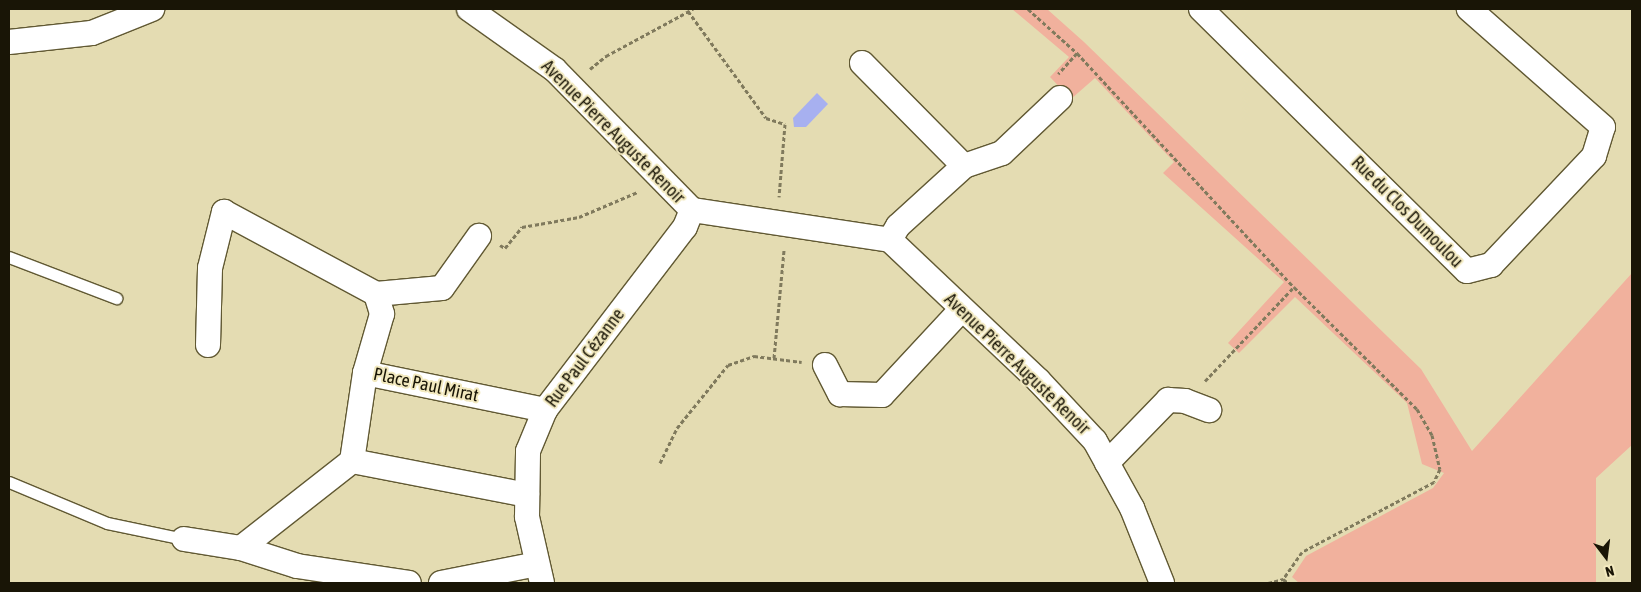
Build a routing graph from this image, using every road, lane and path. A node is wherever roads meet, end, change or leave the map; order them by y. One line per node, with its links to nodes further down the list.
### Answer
1 (152, 9): 8 (street)
2 (468, 9): 11 (street, Avenue Pierre Auguste Renoir)
3 (693, 9): 7 (path)
4 (1028, 9): 9 (path)
5 (1201, 9): 6 (street, Rue du Clos Dumoulou)
6 (1469, 9)
7 (688, 12): 11 (path); 16 (path)
8 (9, 42)
9 (1076, 53): 12 (path); 20 (path)
10 (862, 63): 13 (street)
11 (569, 84): 14 (street, Avenue Pierre Auguste Renoir)
12 (1060, 98): 13 (street)
13 (964, 166): 18 (street)
14 (664, 181): 15 (street, Avenue Pierre Auguste Renoir); 17 (path)
15 (692, 210): 16 (street, Avenue Pierre Auguste Renoir); 29 (street, Rue Paul Cézanne)
16 (781, 224): 18 (street, Avenue Pierre Auguste Renoir); 25 (path)
17 (479, 236): 21 (street)
18 (890, 240): 23 (street, Avenue Pierre Auguste Renoir)
19 (9, 257): 22 (lane)
20 (1294, 287): 28 (path); 39 (path)
21 (376, 294): 24 (street); 27 (street)
22 (116, 298)
23 (961, 310): 26 (street); 33 (street, Avenue Pierre Auguste Renoir)
24 (208, 345)
25 (774, 358): 26 (path); 32 (path)
26 (825, 365)
27 (365, 373): 29 (street, Place Paul Mirat); 31 (street, Place Paul Mirat)
28 (1185, 401): 30 (street); 33 (street)
29 (545, 410): 35 (street, Rue Paul Cézanne)
30 (1209, 410)
31 (352, 461): 35 (street); 37 (street)
32 (660, 463)
33 (1107, 463): 42 (street, Avenue Pierre Auguste Renoir)
34 (9, 482): 36 (lane)
35 (527, 495): 38 (street, Rue Paul Cézanne)
36 (184, 539): 37 (street)
37 (241, 548): 40 (street)
38 (540, 573): 41 (street)
39 (1283, 579): 43 (path); 44 (path)
40 (409, 583)
41 (441, 583)
42 (1162, 583)
43 (1268, 583)
44 (1288, 583)

